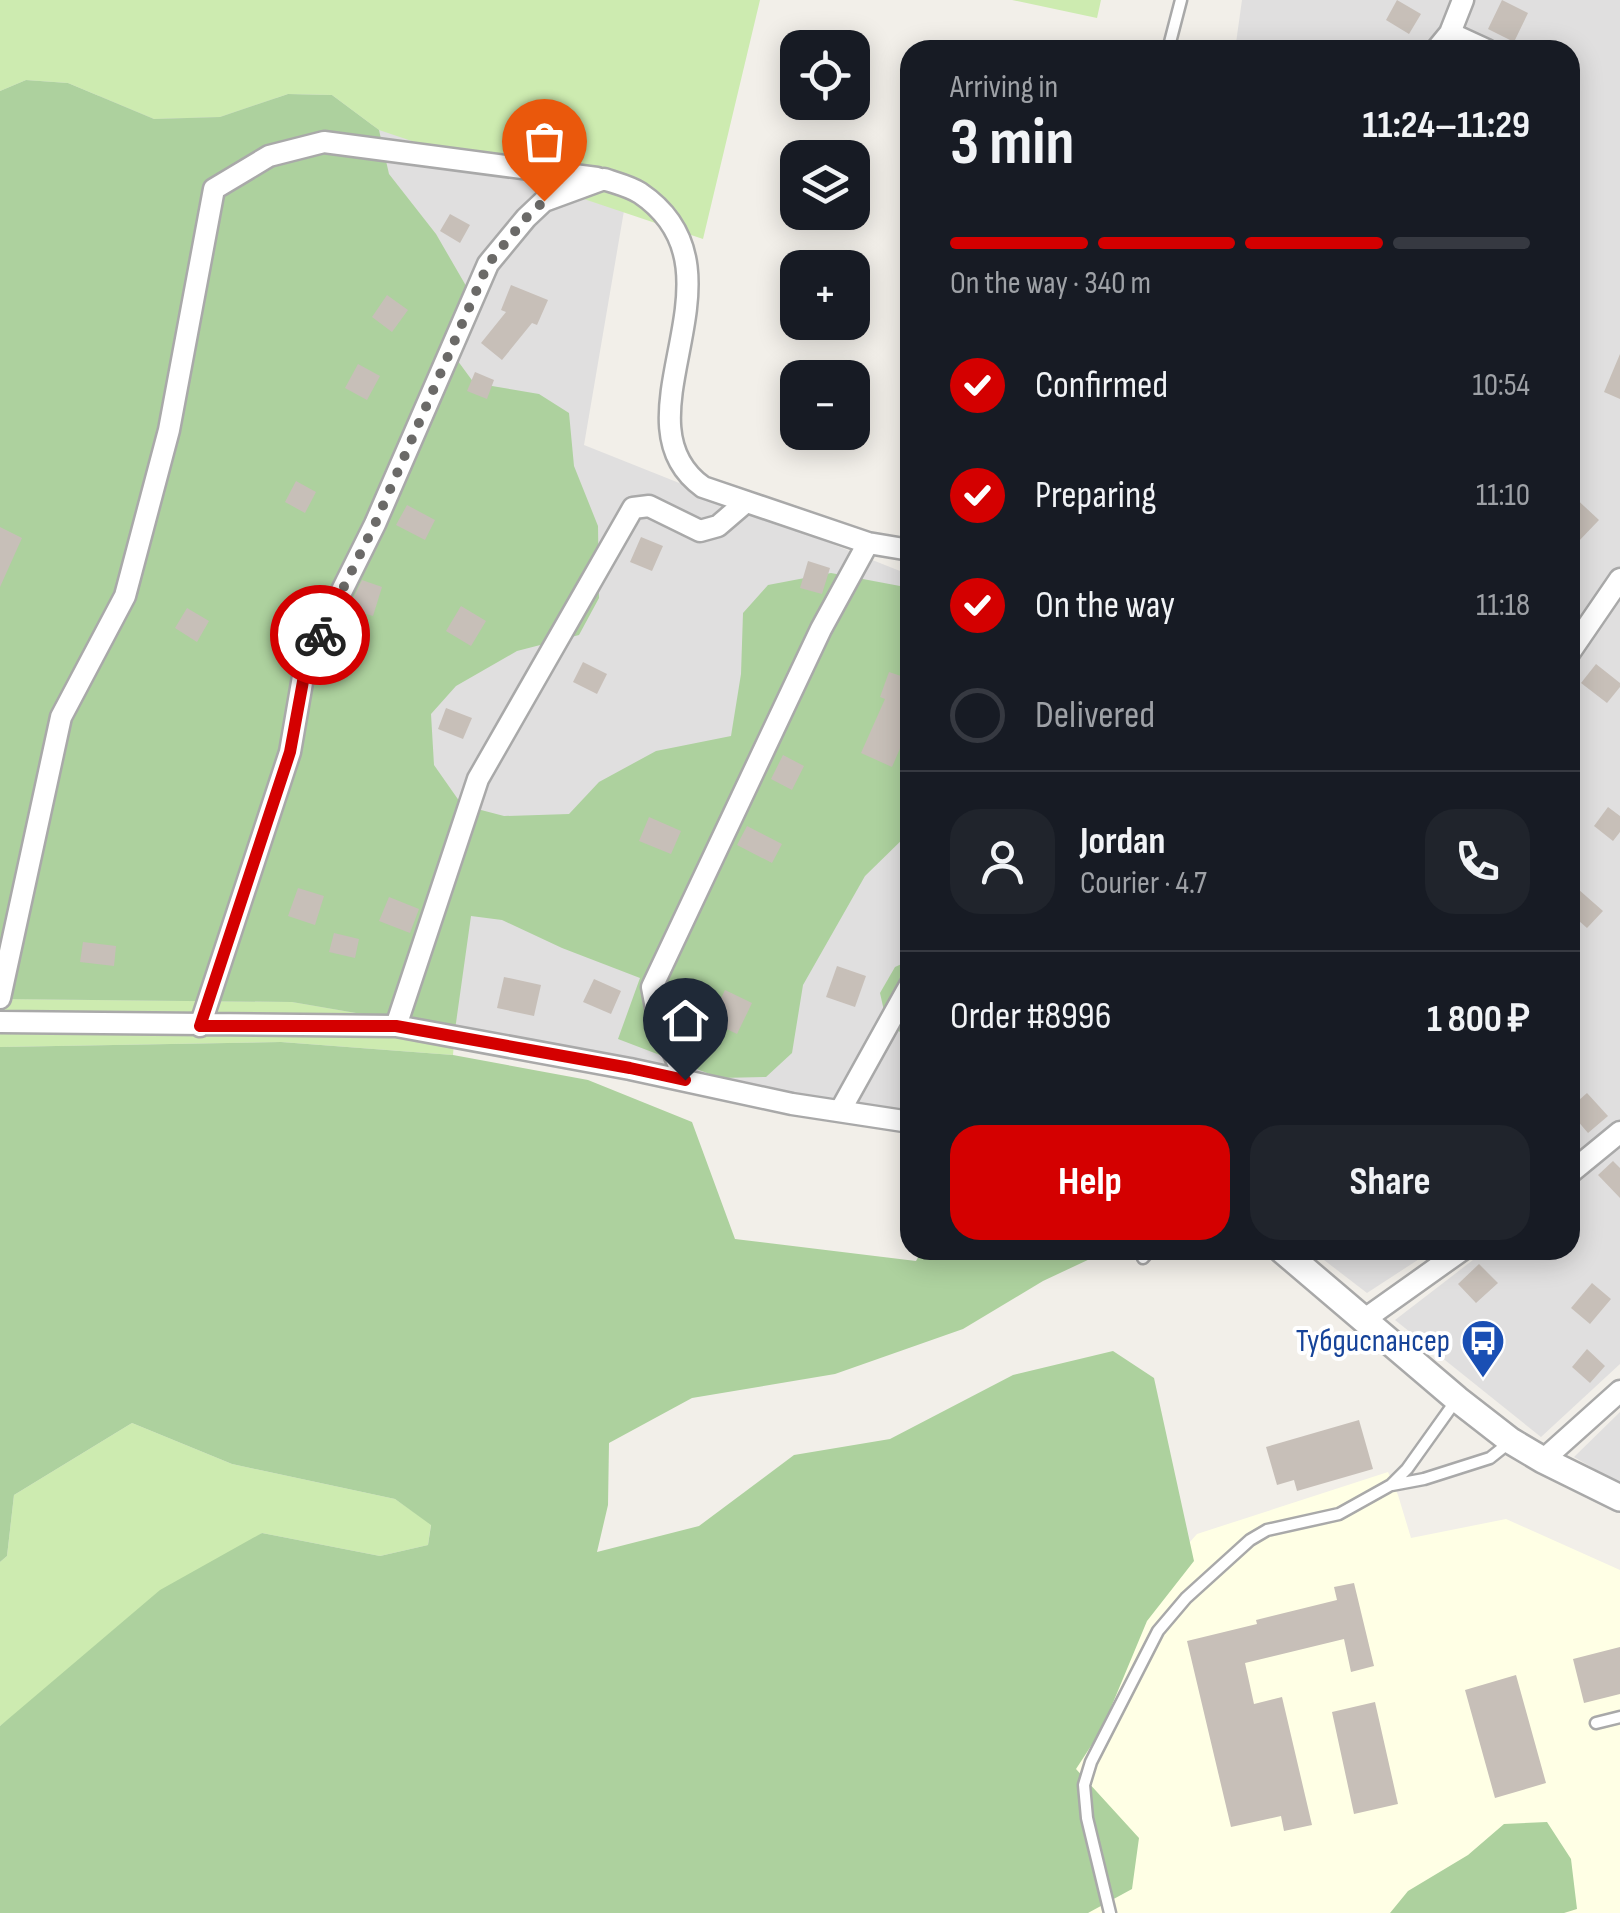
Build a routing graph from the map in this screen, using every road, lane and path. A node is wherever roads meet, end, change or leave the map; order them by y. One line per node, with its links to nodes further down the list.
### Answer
1 (1182, 0): 4 (lane)
2 (1462, 0): 3 (street)
3 (1450, 32): 5 (street); 6 (street)
4 (1171, 40)
5 (1444, 40)
6 (1466, 40)
7 (604, 179): 8 (street); 13 (street); 16 (street)
8 (746, 502): 9 (street); 17 (street)
9 (868, 543): 10 (street); 18 (street)
10 (900, 548)
11 (1620, 579): 12 (street)
12 (1580, 637)
13 (0, 998)
14 (900, 1003): 19 (street)
15 (0, 1022): 16 (street)
16 (200, 1026): 17 (street)
17 (396, 1026): 18 (street)
18 (685, 1080): 19 (street)
19 (840, 1112): 20 (street)
20 (900, 1121)
21 (1620, 1132): 22 (street)
22 (1580, 1165)
23 (1294, 1260): 25 (street)
24 (1448, 1260): 25 (street)
25 (1365, 1319): 27 (street)
26 (1620, 1391): 29 (street)
27 (1457, 1398): 28 (street); 30 (lane)
28 (1511, 1441): 29 (street); 30 (lane)
29 (1543, 1460): 31 (street)
30 (1391, 1485): 34 (lane)
31 (1620, 1498)
32 (1620, 1717): 33 (lane)
33 (1596, 1723)
34 (1110, 1913)

